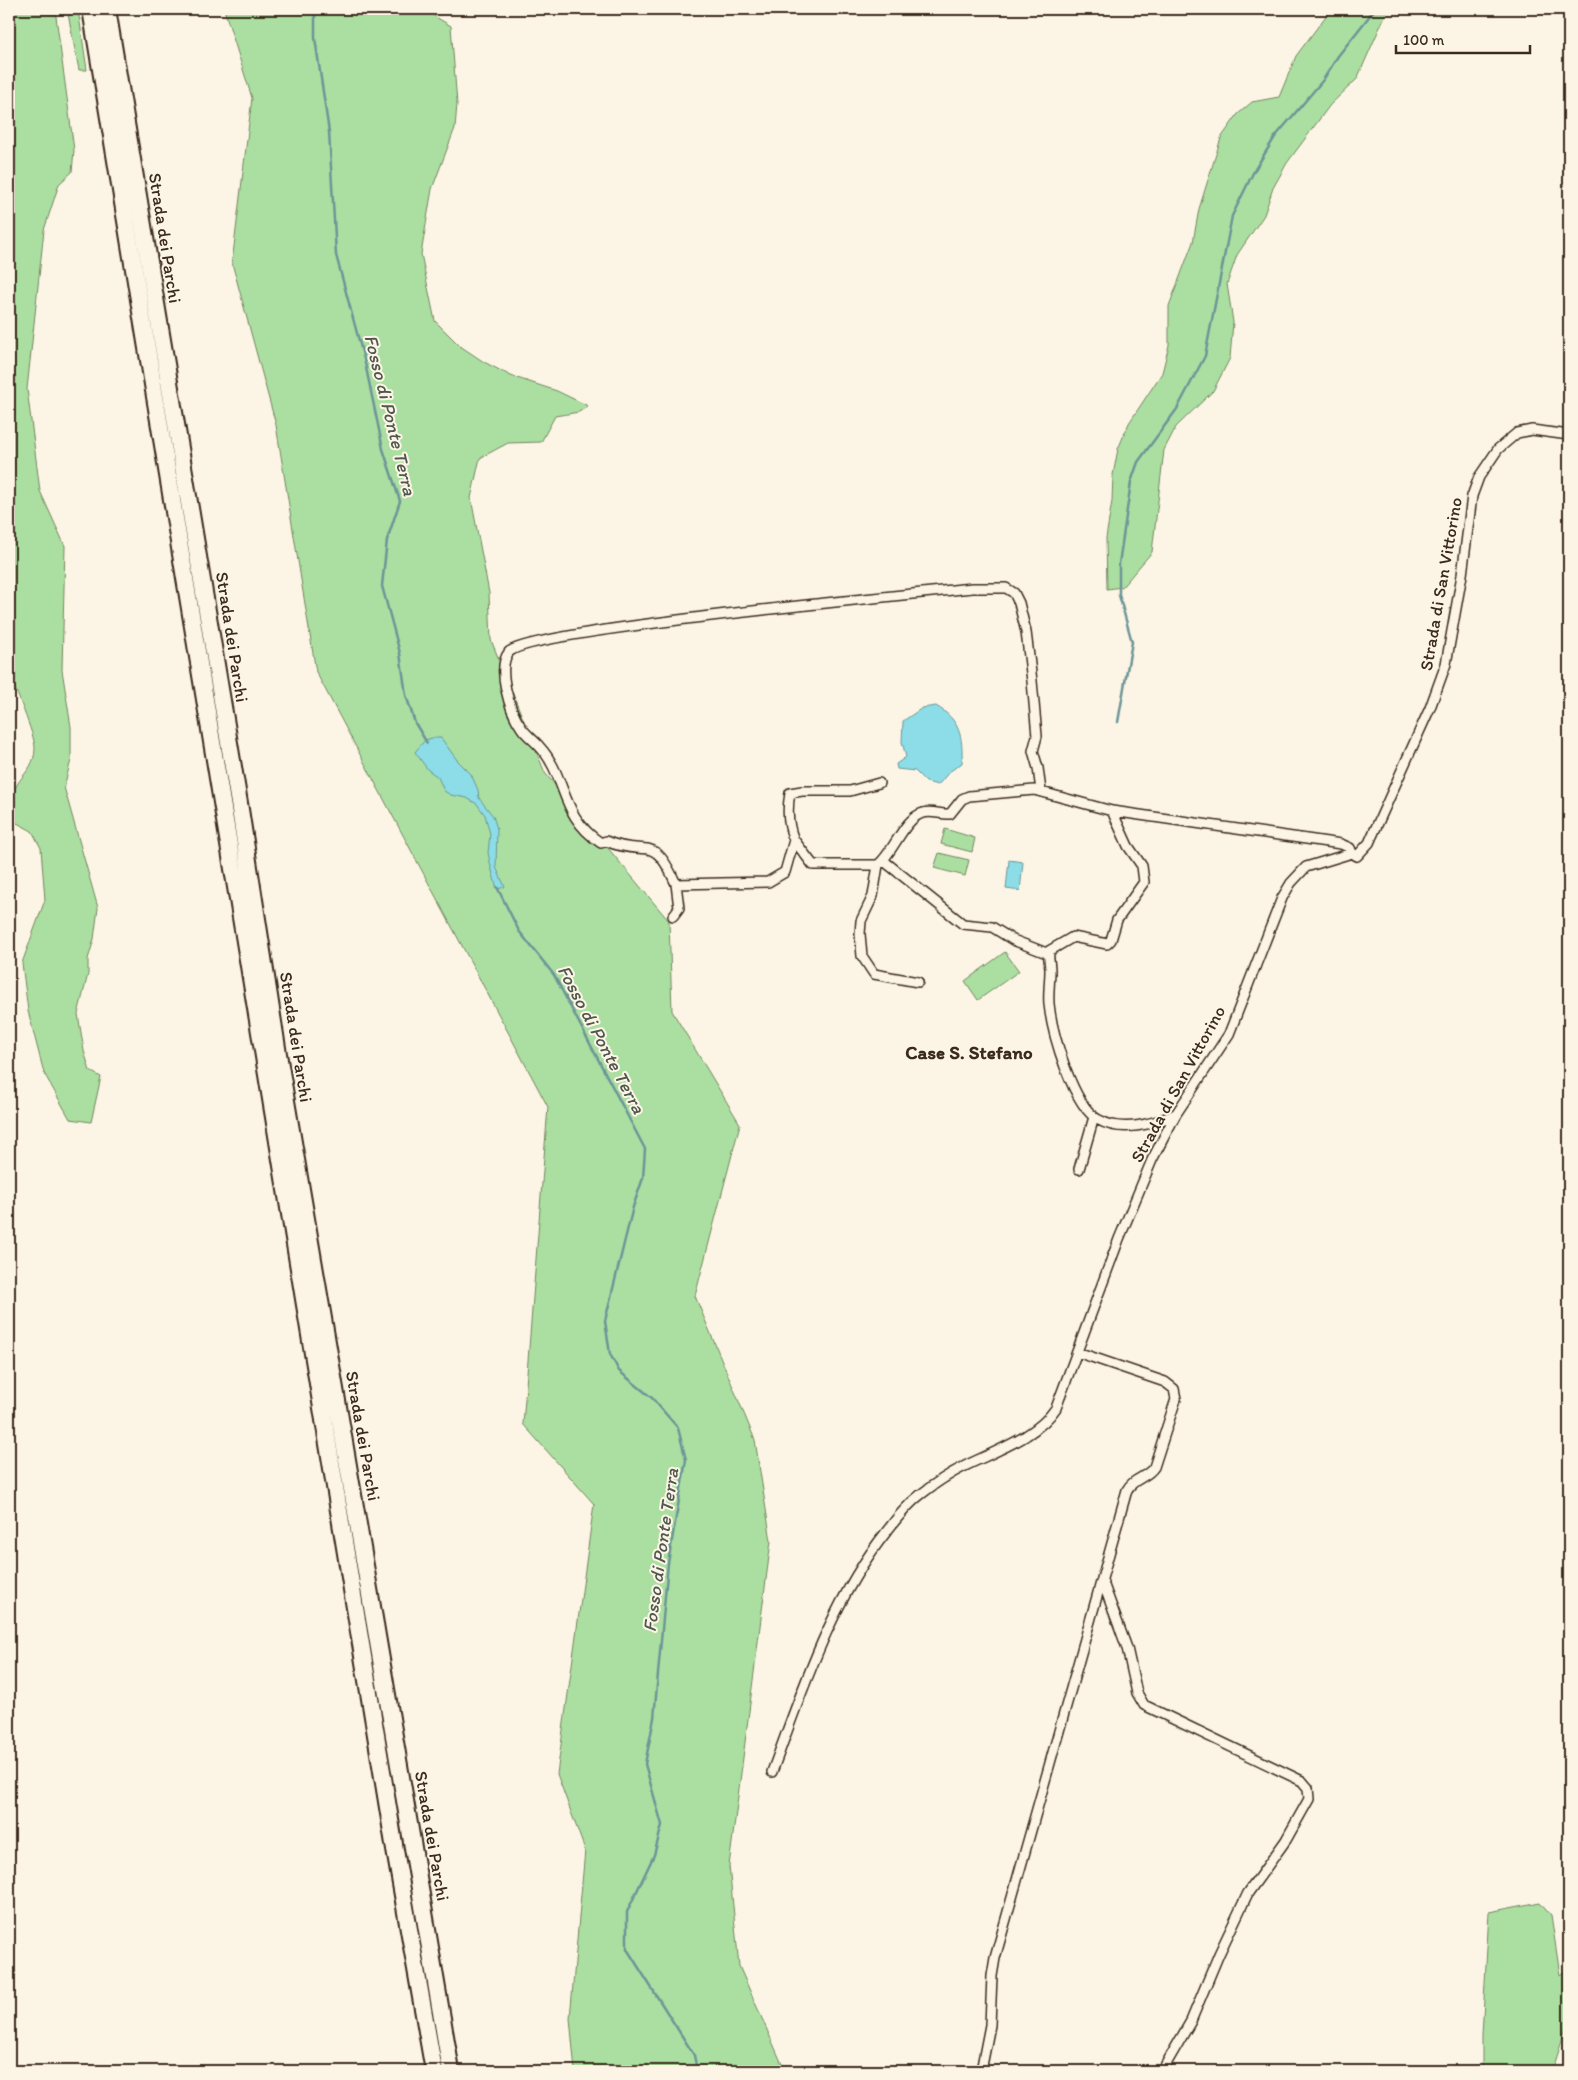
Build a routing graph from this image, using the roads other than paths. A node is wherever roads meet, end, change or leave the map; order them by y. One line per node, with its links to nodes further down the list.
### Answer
1 (91, 9): 20 (highway, Strada dei Parchi)
2 (107, 9): 21 (highway, Strada dei Parchi)
3 (1569, 435): 8 (street, Strada di San Vittorino)
4 (878, 783): 7 (street)
5 (1041, 791): 6 (street); 9 (street); 10 (street)
6 (1112, 811): 8 (street); 12 (street)
7 (794, 840): 9 (street); 10 (street)
8 (1352, 853): 14 (street, Strada di San Vittorino)
9 (881, 863): 12 (street); 13 (street)
10 (676, 884): 11 (street)
11 (673, 916)
12 (1049, 954): 15 (street)
13 (918, 982)
14 (1176, 1114): 15 (street); 17 (street, Strada di San Vittorino)
15 (1094, 1117): 16 (street)
16 (1079, 1168)
17 (1077, 1352): 18 (street); 19 (street, Strada di San Vittorino)
18 (1102, 1580): 22 (street); 23 (street)
19 (772, 1772)
20 (434, 2071)
21 (451, 2071)
22 (981, 2071)
23 (1162, 2071)

